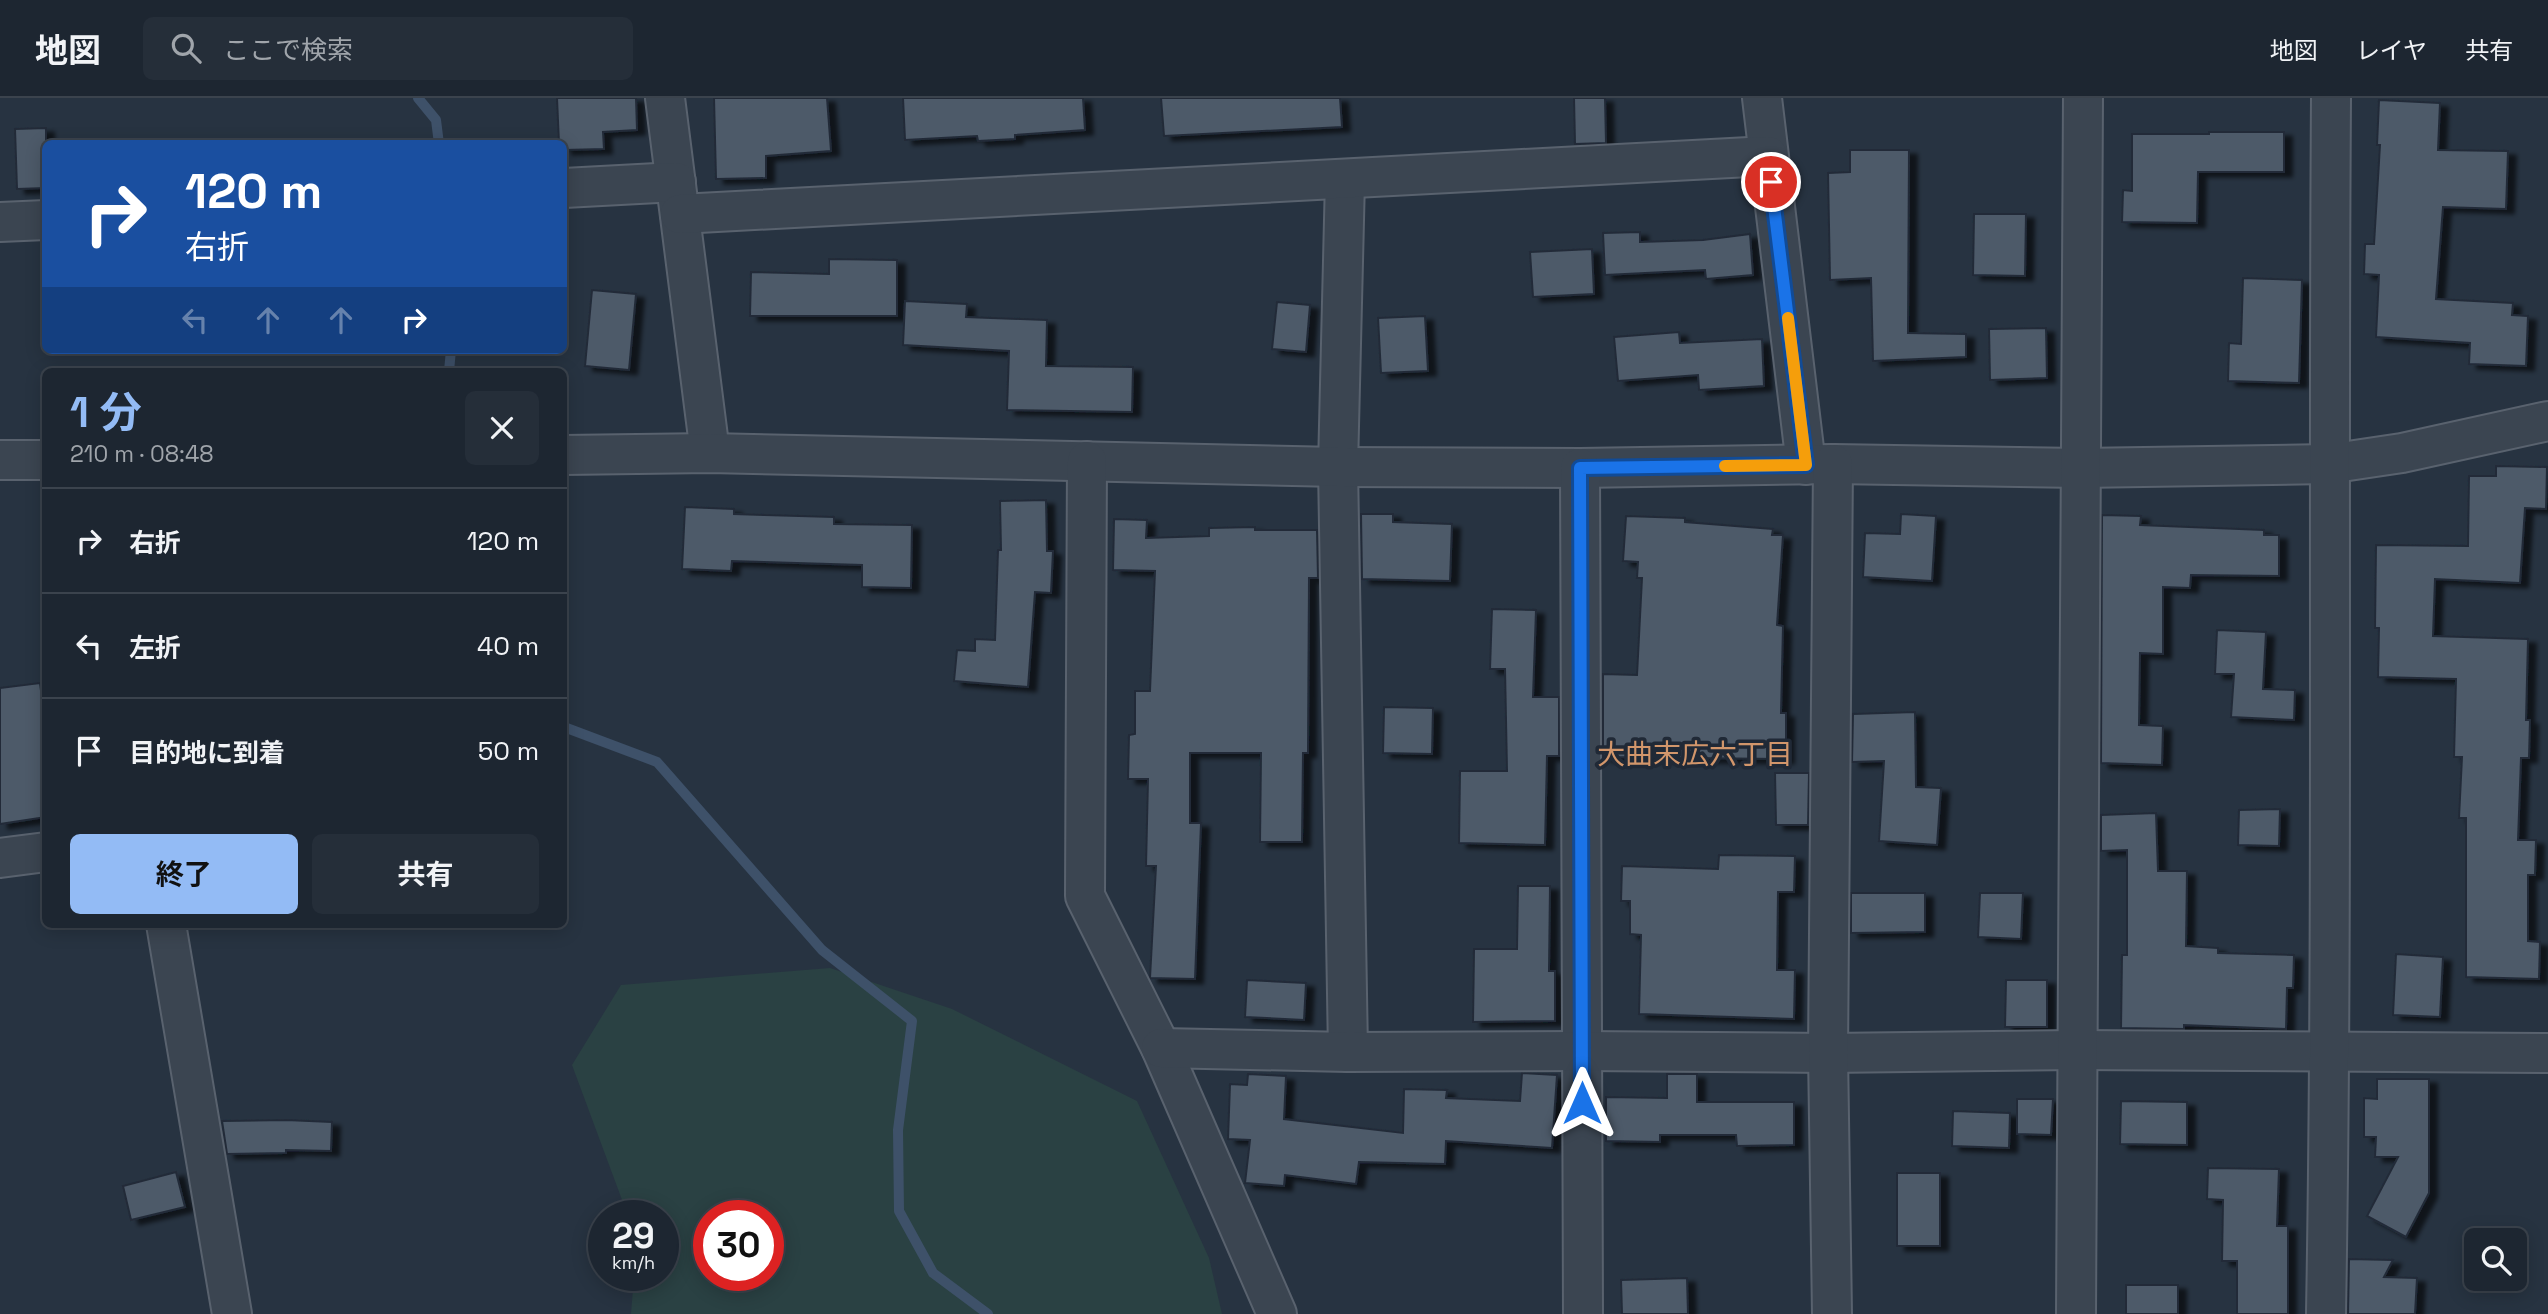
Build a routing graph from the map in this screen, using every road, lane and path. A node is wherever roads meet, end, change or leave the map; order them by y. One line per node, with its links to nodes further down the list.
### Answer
1 (665, 98): 8 (street)
2 (1762, 98): 5 (street)
3 (2083, 98): 21 (street)
4 (2331, 98): 18 (street)
5 (1768, 156): 6 (street); 17 (street)
6 (1345, 179): 8 (street); 19 (street)
7 (567, 188): 8 (street)
8 (678, 198): 12 (street)
9 (42, 220): 10 (street)
10 (0, 222)
11 (2548, 421): 18 (street)
12 (710, 453): 13 (street); 16 (street)
13 (567, 455)
14 (0, 460): 15 (street)
15 (42, 460)
16 (1087, 461): 19 (street); 25 (street)
17 (1819, 464): 20 (street); 21 (street); 29 (street)
18 (2328, 464): 21 (street); 30 (street)
19 (1338, 467): 20 (street); 28 (street)
20 (1580, 468): 27 (street)
21 (2080, 468): 26 (street)
22 (42, 853): 23 (street)
23 (0, 858)
24 (167, 928): 32 (street)
25 (1161, 1048): 28 (street); 33 (street)
26 (2076, 1050): 29 (street); 30 (street); 36 (street)
27 (1582, 1051): 28 (street); 29 (street); 34 (street)
28 (1348, 1052)
29 (1828, 1053): 35 (street)
30 (2331, 1053): 31 (street); 37 (street)
31 (2548, 1053)
32 (232, 1314)
33 (1277, 1314)
34 (1583, 1314)
35 (1832, 1314)
36 (2076, 1314)
37 (2326, 1314)

